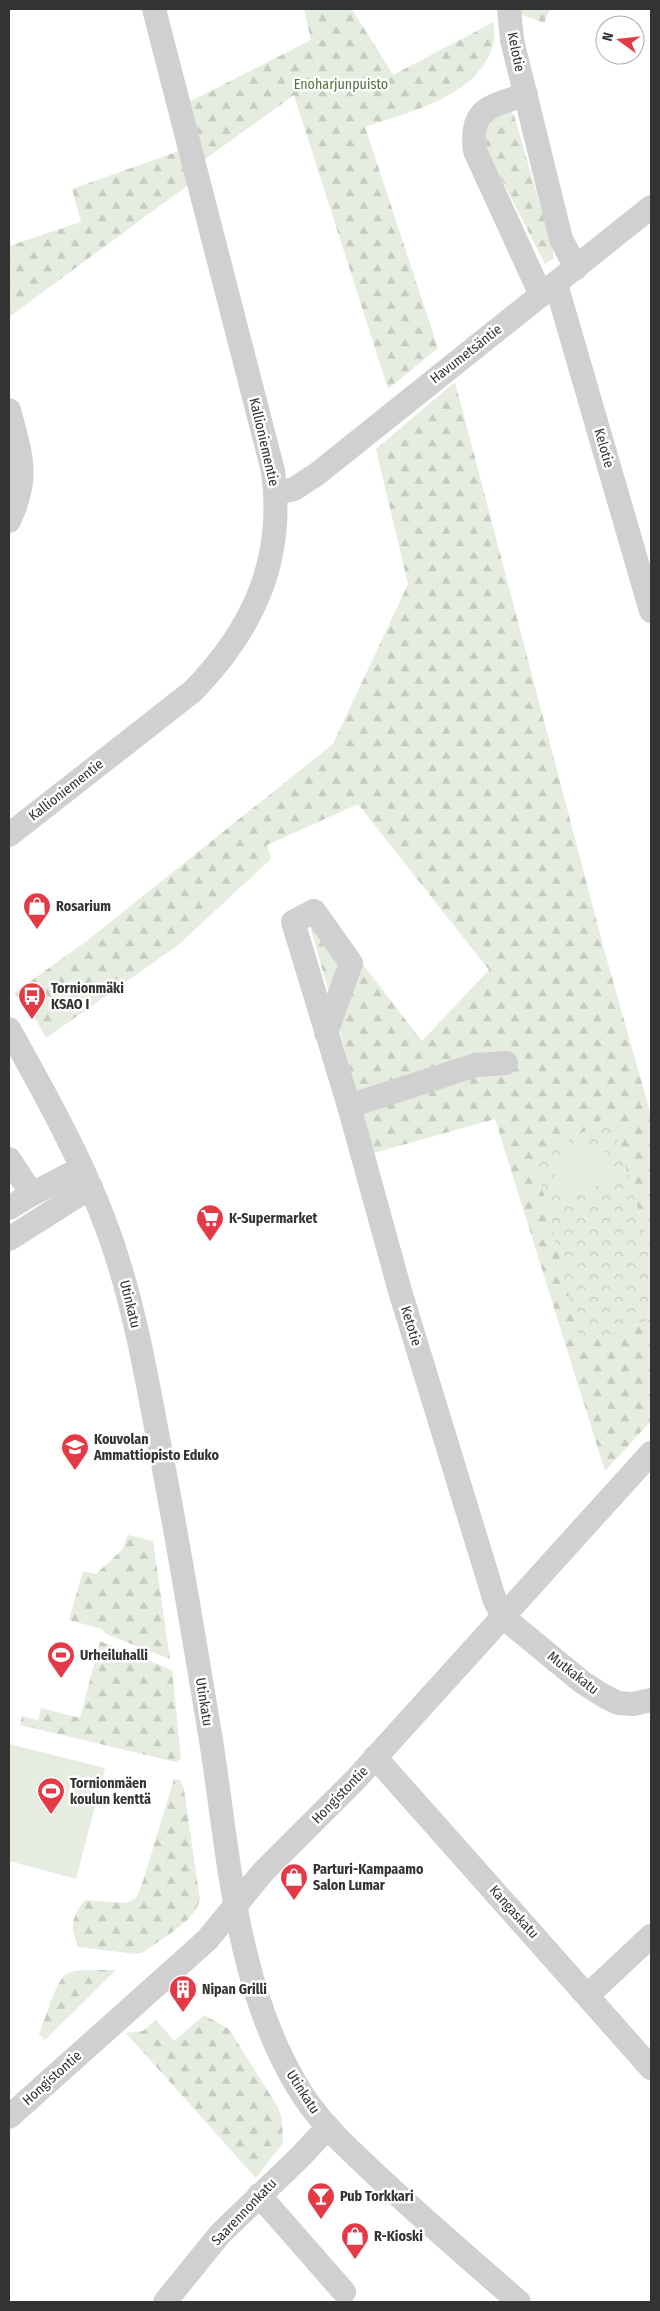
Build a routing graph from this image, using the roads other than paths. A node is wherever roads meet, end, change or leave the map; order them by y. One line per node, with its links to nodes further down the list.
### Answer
1 (154, 9): 8 (street, Kallioniementie)
2 (508, 9): 3 (street, Kelotie)
3 (526, 94): 5 (street, Kelotie); 6 (street, Kelotie)
4 (651, 207): 5 (street, Havumetsäntie)
5 (576, 268): 6 (street, Havumetsäntie)
6 (549, 290): 8 (street, Havumetsäntie); 10 (street, Kelotie)
7 (9, 410): 9 (street)
8 (276, 494): 11 (street, Kallioniementie)
9 (9, 521)
10 (651, 611)
11 (9, 835)
12 (9, 1029): 17 (street, Utinkatu)
13 (326, 1033): 15 (street, Ketotie)
14 (506, 1063): 15 (street)
15 (349, 1106): 22 (street, Ketotie)
16 (9, 1159): 18 (street)
17 (87, 1177): 18 (street); 20 (street); 25 (street, Utinkatu)
18 (32, 1194): 19 (street)
19 (9, 1208)
20 (9, 1239)
21 (651, 1453): 22 (street, Hongistontie)
22 (503, 1617): 23 (street, Mutkakatu); 24 (street, Hongistontie)
23 (651, 1700)
24 (375, 1757): 25 (street, Hongistontie); 27 (street, Kangaskatu)
25 (236, 1907): 29 (street, Hongistontie); 30 (street, Utinkatu)
26 (651, 1936): 27 (street)
27 (588, 1995): 28 (street, Kangaskatu)
28 (651, 2068)
29 (9, 2117)
30 (328, 2126): 31 (street, Saarennonkatu); 34 (street, Utinkatu)
31 (259, 2195): 32 (street); 33 (street, Saarennonkatu)
32 (344, 2292)
33 (165, 2302)
34 (519, 2302)

